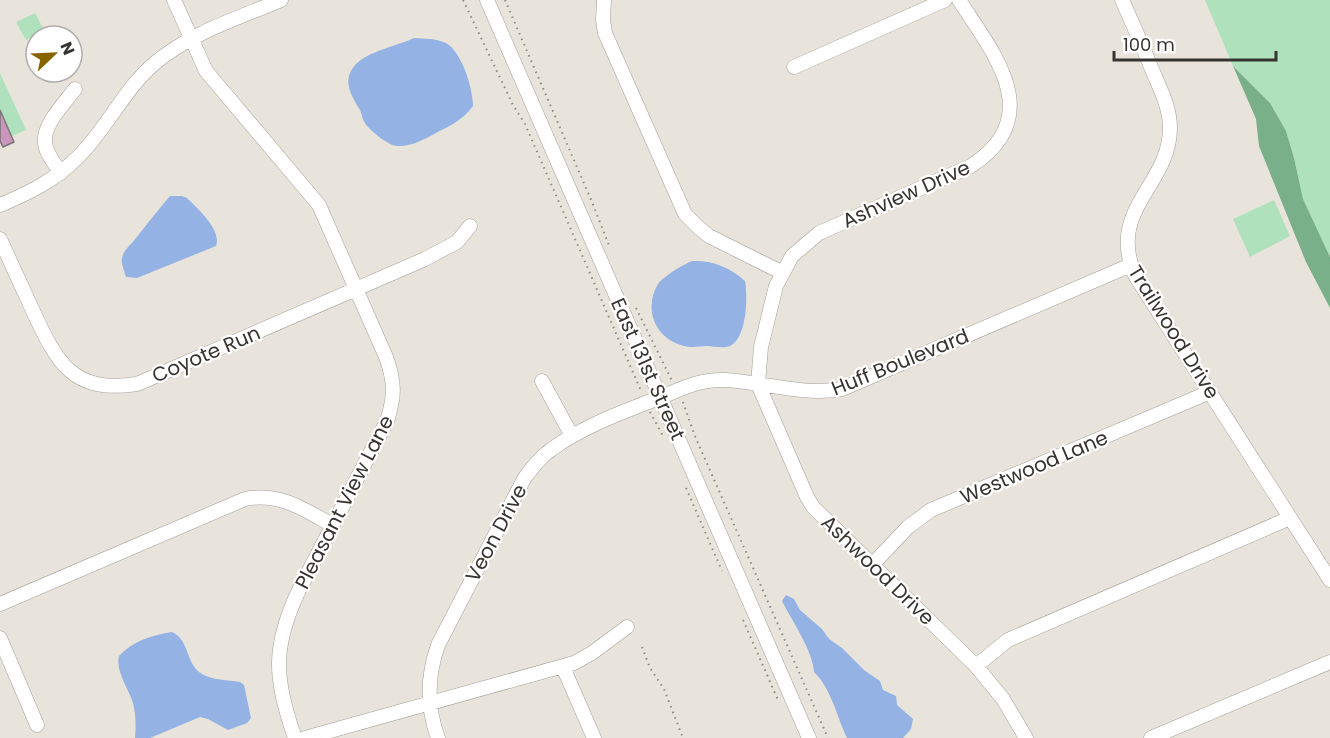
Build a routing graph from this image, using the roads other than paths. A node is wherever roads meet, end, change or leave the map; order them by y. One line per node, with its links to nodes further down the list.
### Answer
1 (174, 0): 8 (street, Pleasant View Lane)
2 (281, 0): 8 (street)
3 (487, 0): 21 (street, East 131st Street)
4 (604, 0): 16 (street)
5 (945, 0): 9 (street)
6 (958, 0): 16 (street, Ashview Drive)
7 (1122, 0): 15 (street, Trailwood Drive)
8 (191, 39): 11 (street); 17 (street, Pleasant View Lane)
9 (794, 67)
10 (75, 89): 11 (street)
11 (61, 173): 12 (street)
12 (0, 205)
13 (470, 226): 17 (street, Coyote Run)
14 (0, 239): 17 (street, Coyote Run)
15 (1131, 265): 19 (street, Huff Boulevard); 20 (street, Trailwood Drive)
16 (783, 273): 19 (street, Ashview Drive)
17 (356, 289): 24 (street, Pleasant View Lane)
18 (542, 381): 22 (street)
19 (758, 384): 21 (street, Huff Boulevard); 25 (street, Ashwood Drive)
20 (1210, 392): 23 (street, Trailwood Drive); 25 (street, Westwood Lane)
21 (660, 397): 22 (street, Veon Drive); 39 (street, East 131st Street)
22 (572, 436): 33 (street, Veon Drive)
23 (1290, 518): 26 (street, Trailwood Drive); 31 (street)
24 (332, 525): 27 (street); 35 (street, Pleasant View Lane)
25 (873, 564): 31 (street, Ashwood Drive)
26 (1330, 579)
27 (0, 604)
28 (627, 627): 32 (street)
29 (0, 638): 34 (street)
30 (1330, 662): 41 (street)
31 (976, 666): 40 (street, Ashwood Drive)
32 (563, 667): 33 (street); 38 (street)
33 (430, 703): 36 (street); 37 (street, Veon Drive)
34 (37, 724)
35 (295, 738)
36 (305, 738)
37 (438, 738)
38 (594, 738)
39 (809, 738)
40 (1026, 738)
41 (1150, 738)

